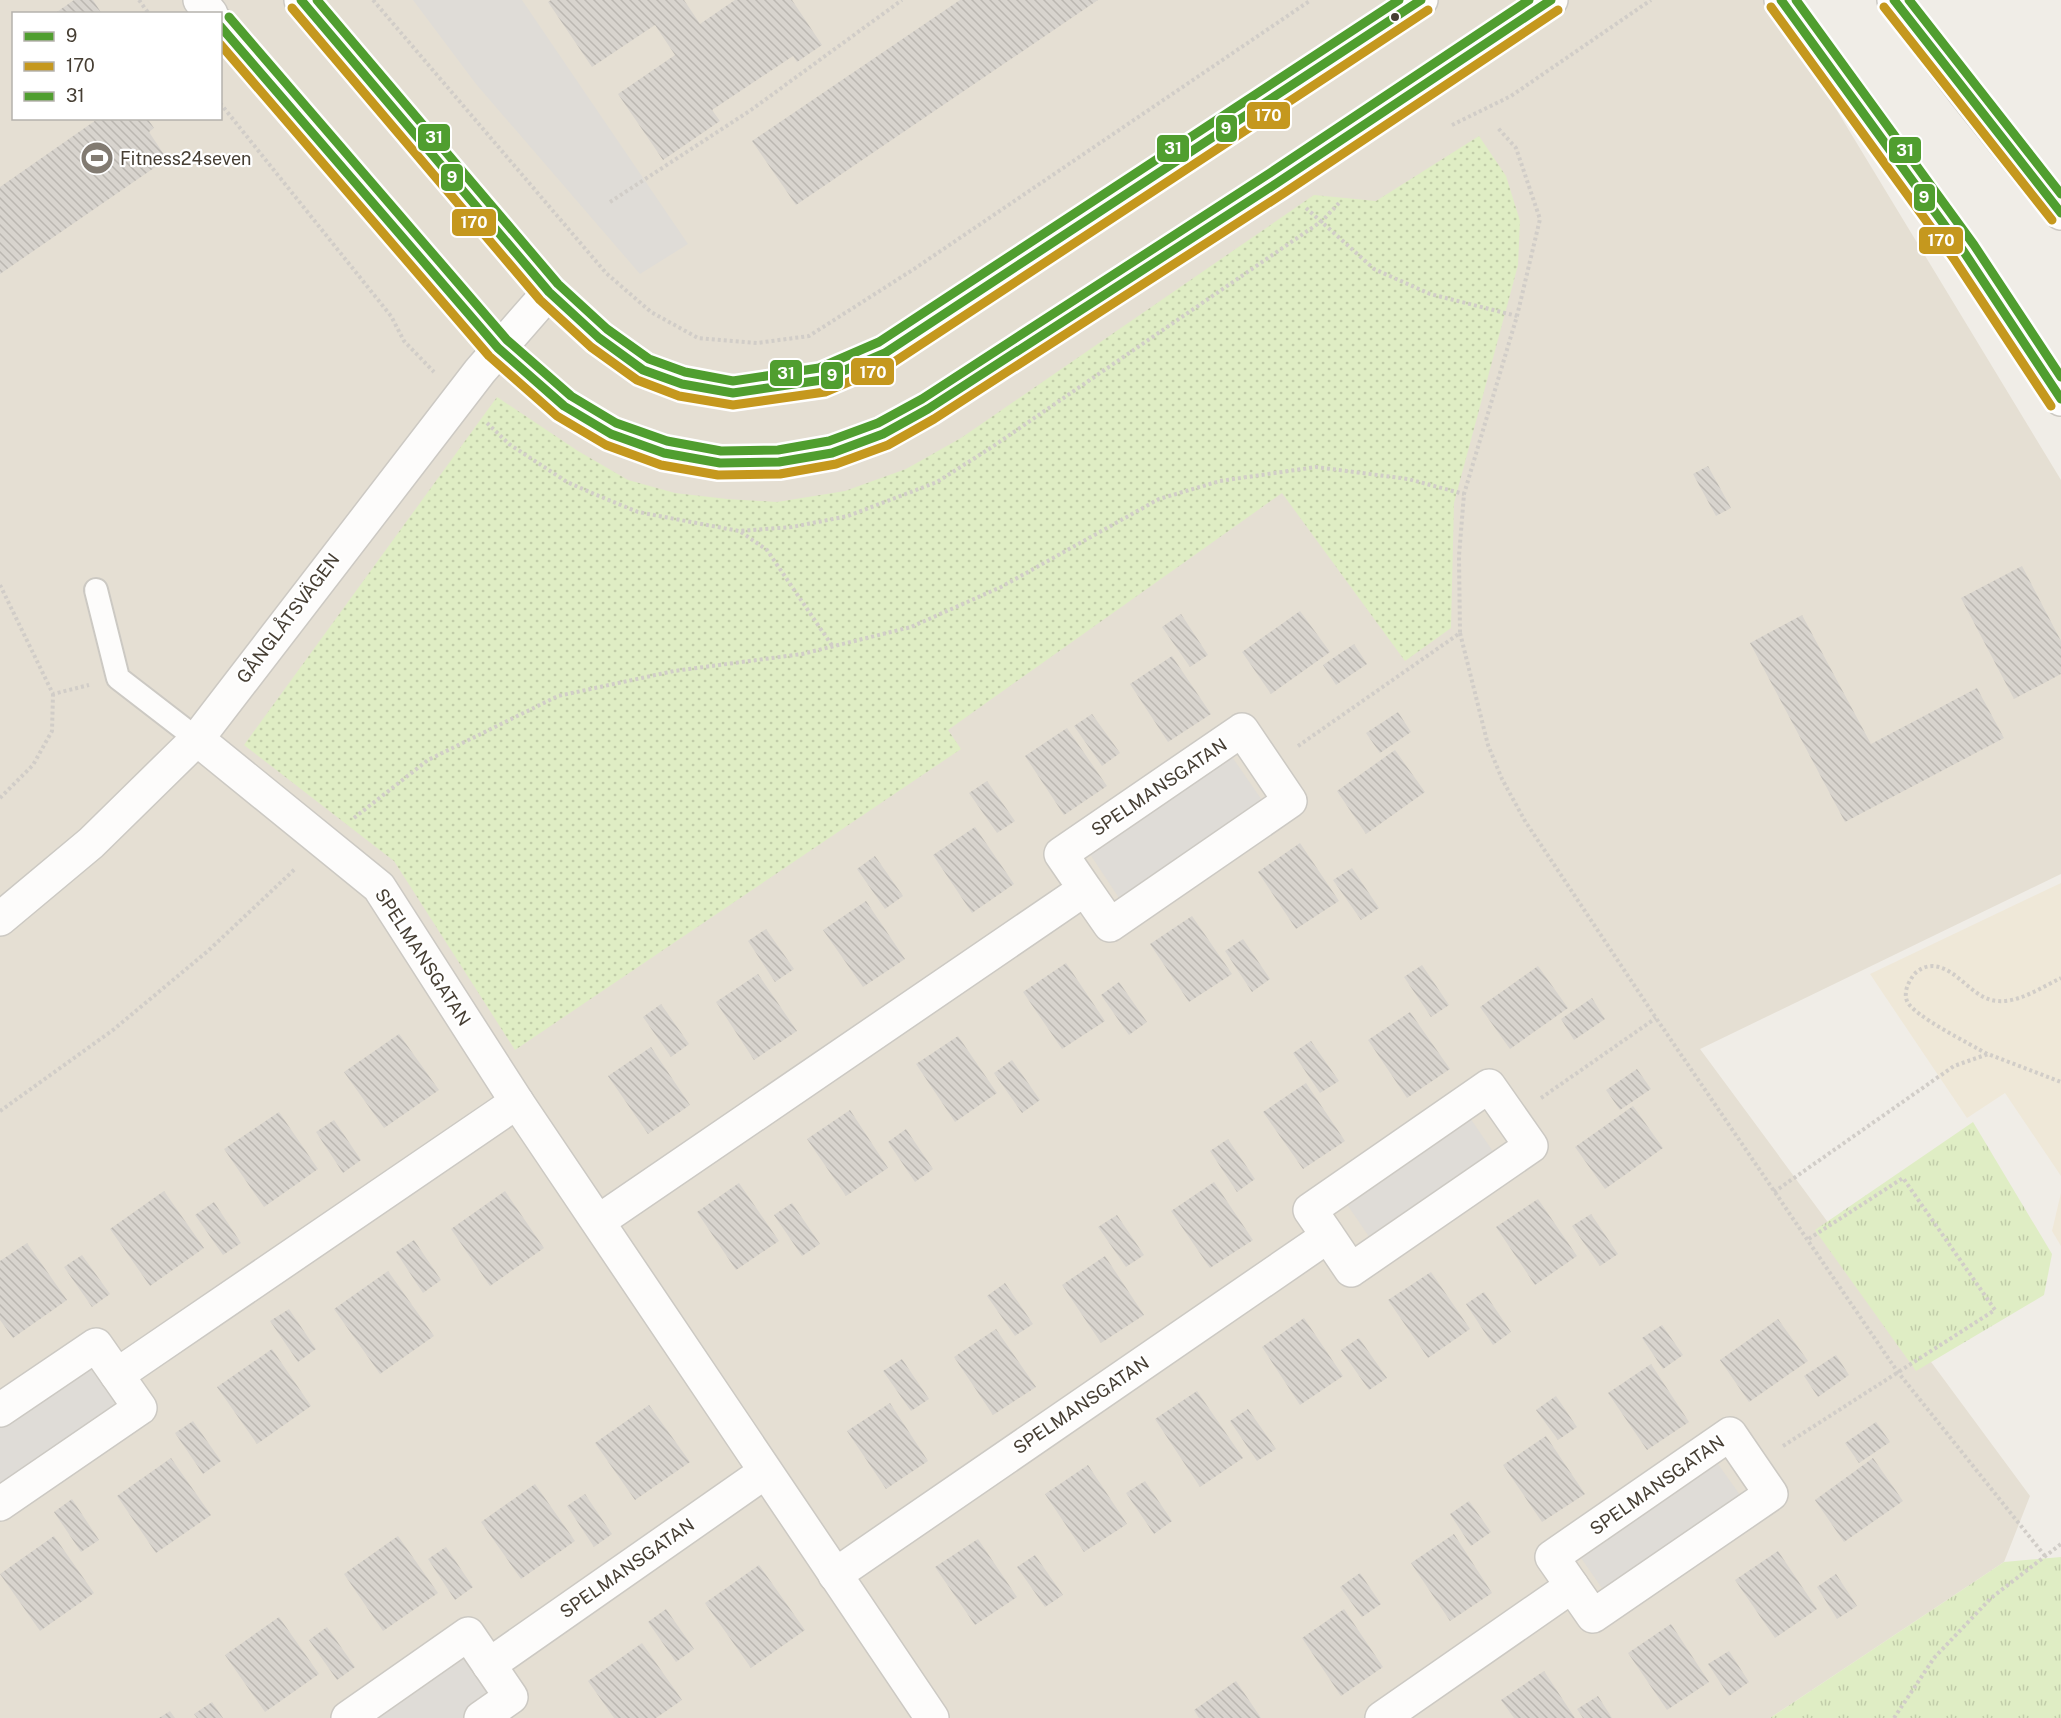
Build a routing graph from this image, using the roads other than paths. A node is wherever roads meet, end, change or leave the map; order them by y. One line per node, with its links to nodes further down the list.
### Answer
1 (200, 0): 7 (street)
2 (301, 0): 10 (street)
3 (1421, 0): 10 (street)
4 (1551, 0): 11 (street)
5 (1780, 0): 12 (street)
6 (1894, 0): 9 (street)
7 (209, 12)
8 (222, 27): 11 (street)
9 (2061, 213)
10 (549, 292): 11 (street, GÅNGLÅTSVÄGEN)
11 (498, 348): 14 (street, GÅNGLÅTSVÄGEN)
12 (2061, 399)
13 (96, 590): 14 (lane)
14 (197, 739): 16 (street, GÅNGLÅTSVÄGEN); 17 (street, SPELMANSGATAN)
15 (1085, 889): 15 (street, SPELMANSGATAN); 18 (street)
16 (0, 919)
17 (518, 1102): 18 (street, SPELMANSGATAN); 20 (street)
18 (599, 1221): 22 (street, SPELMANSGATAN)
19 (1328, 1236): 19 (street); 24 (street, SPELMANSGATAN)
20 (117, 1375): 21 (street); 23 (street)
21 (0, 1410)
22 (765, 1472): 24 (street, SPELMANSGATAN); 26 (street, SPELMANSGATAN)
23 (0, 1504)
24 (835, 1575): 29 (street, SPELMANSGATAN)
25 (1572, 1586): 25 (street, SPELMANSGATAN); 30 (street)
26 (489, 1665): 27 (street); 28 (street)
27 (348, 1718)
28 (481, 1718)
29 (932, 1718)
30 (1382, 1718)

